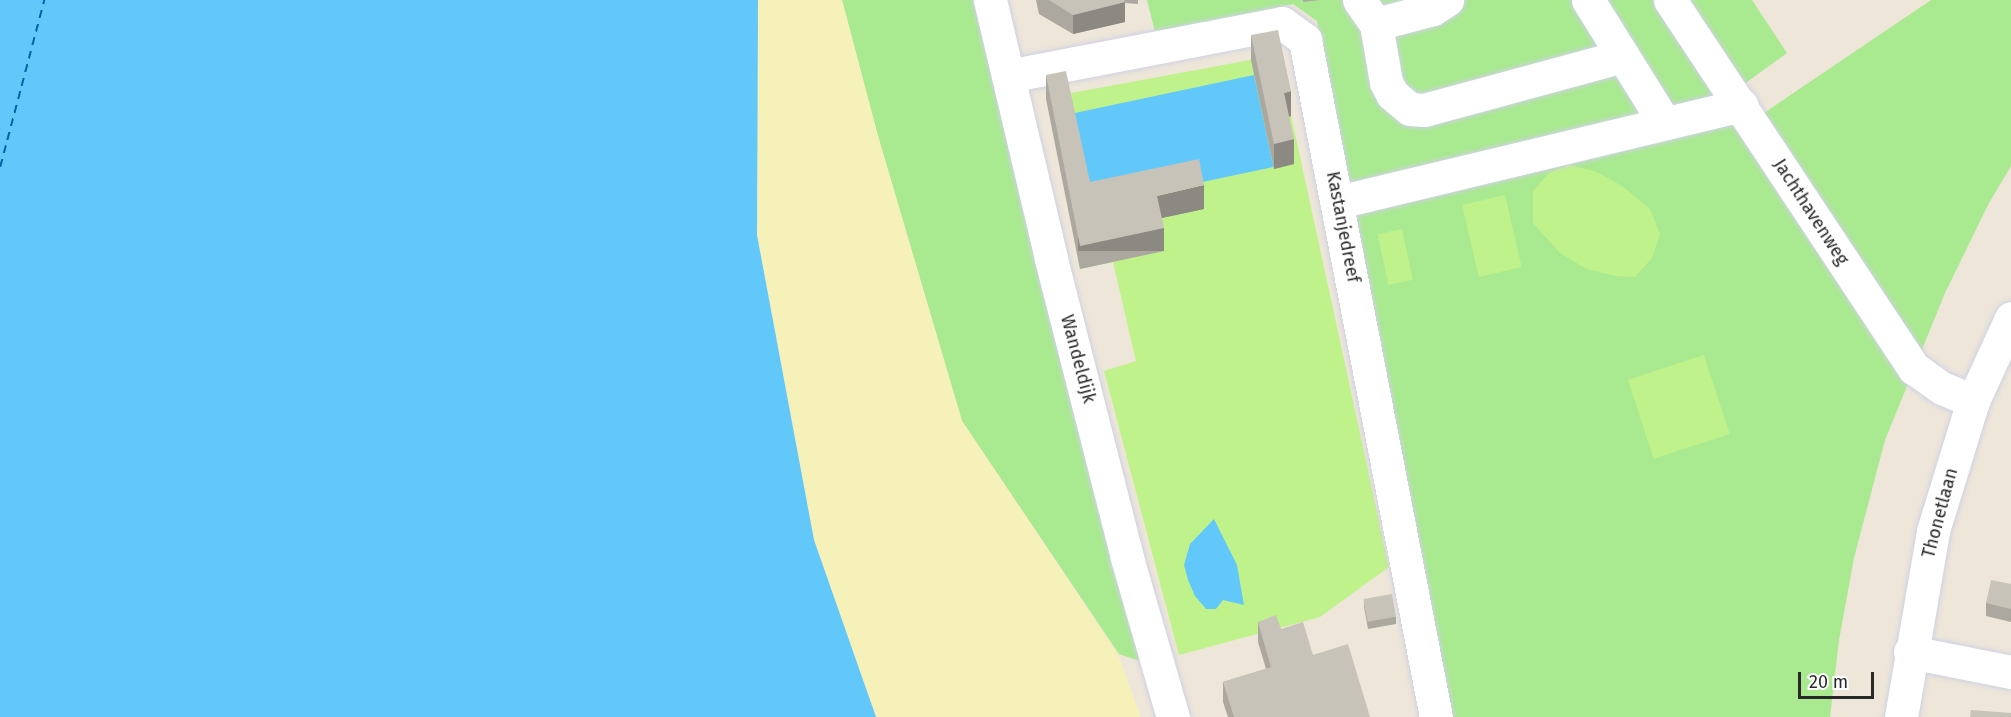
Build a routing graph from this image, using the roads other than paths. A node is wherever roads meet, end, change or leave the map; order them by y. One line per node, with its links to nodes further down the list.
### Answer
1 (990, 0): 7 (street, Wandeldijk)
2 (1447, 0): 5 (street)
3 (1588, 0): 6 (street)
4 (1670, 0): 8 (street, Jachthavenweg)
5 (1367, 12): 6 (street)
6 (1623, 56): 9 (street)
7 (1008, 76): 10 (street, Kastanjedreef); 15 (street, Wandeldijk)
8 (1741, 105): 9 (street); 12 (street, Jachthavenweg)
9 (1664, 122): 10 (street)
10 (1338, 202): 16 (street, Kastanjedreef)
11 (2011, 318): 12 (street, Thonetlaan)
12 (1973, 401): 13 (street, Thonetlaan)
13 (1910, 652): 14 (street); 17 (street, Thonetlaan)
14 (2011, 672)
15 (1173, 717)
16 (1436, 717)
17 (1901, 717)

